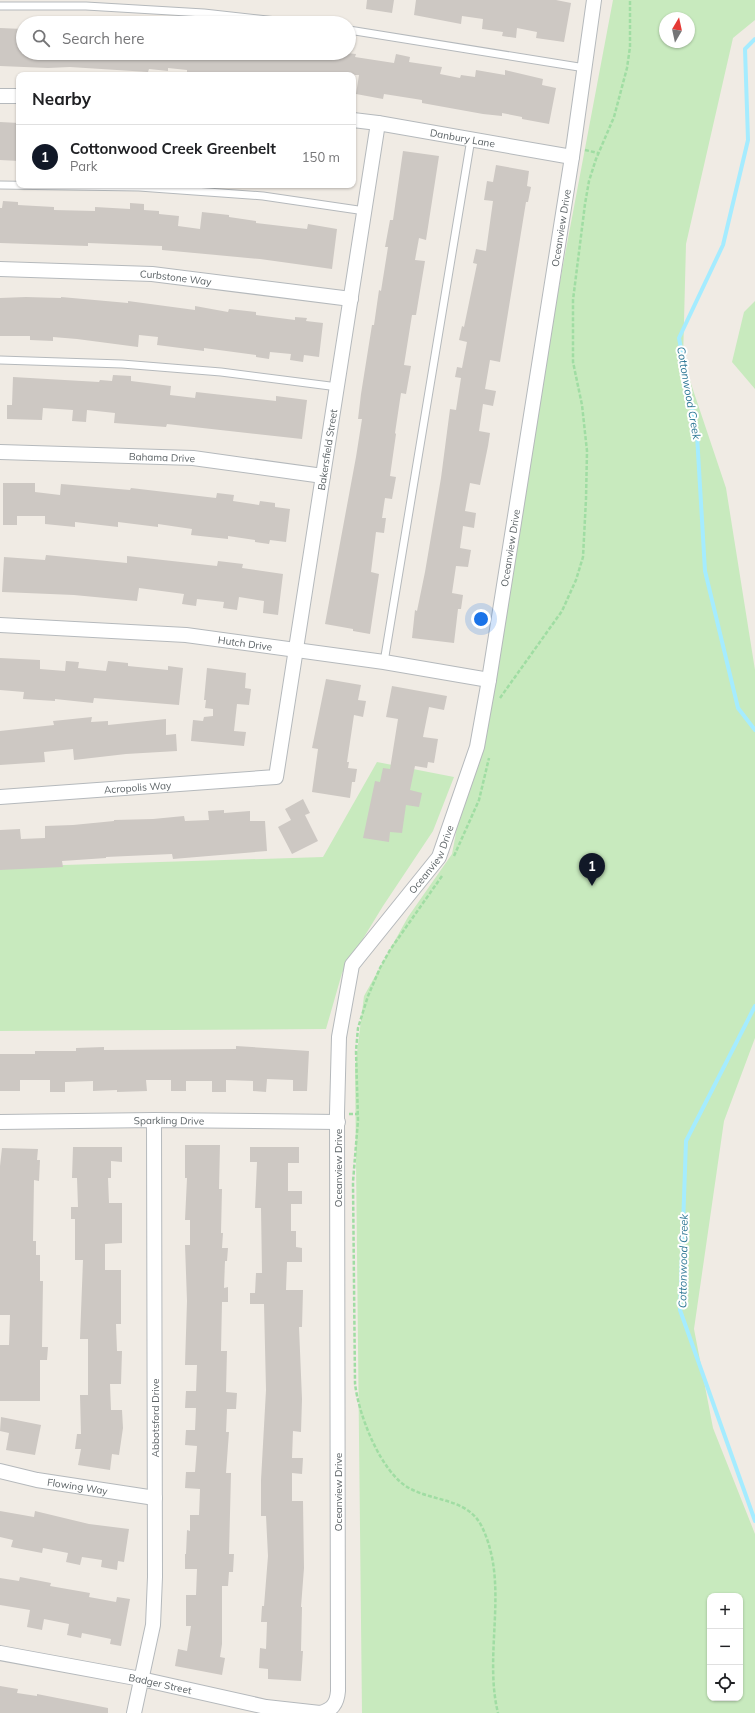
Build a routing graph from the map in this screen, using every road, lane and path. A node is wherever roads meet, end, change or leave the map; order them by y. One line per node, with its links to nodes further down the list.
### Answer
1 (594, 0): 6 (street, Oceanview Drive)
2 (630, 0): 13 (path)
3 (0, 6): 4 (lane)
4 (231, 16)
5 (356, 31): 6 (lane)
6 (584, 68): 14 (street, Oceanview Drive)
7 (0, 96): 8 (street)
8 (16, 96)
9 (356, 120): 10 (street, Danbury Lane)
10 (378, 123): 11 (street, Danbury Lane); 18 (street, Bakersfield Street)
11 (471, 139): 14 (street, Danbury Lane); 27 (lane)
12 (587, 151): 13 (path)
13 (598, 153): 29 (path)
14 (572, 157): 28 (street, Oceanview Drive)
15 (0, 185): 16 (lane)
16 (16, 185)
17 (153, 188): 18 (lane)
18 (365, 210): 20 (street, Bakersfield Street)
19 (0, 269): 20 (street, Curbstone Way)
20 (351, 299): 22 (street, Bakersfield Street)
21 (0, 360): 22 (lane)
22 (338, 387): 24 (street, Bakersfield Street)
23 (0, 452): 24 (street, Bahama Drive)
24 (323, 476): 26 (street, Bakersfield Street)
25 (0, 625): 26 (street, Hutch Drive)
26 (297, 649): 27 (street, Hutch Drive); 31 (street, Bakersfield Street)
27 (384, 662): 28 (street, Hutch Drive)
28 (489, 680): 37 (street, Oceanview Drive)
29 (498, 702)
30 (490, 753): 33 (path)
31 (276, 777): 32 (street, Acropolis Way)
32 (0, 797)
33 (452, 860)
34 (445, 871): 44 (path)
35 (154, 1120): 36 (street, Sparkling Drive); 37 (street, Sparkling Drive); 39 (street, Abbotsford Drive)
36 (0, 1122)
37 (338, 1122): 42 (street, Oceanview Drive)
38 (0, 1470): 39 (street, Flowing Way)
39 (155, 1498): 41 (street, Abbotsford Drive)
40 (0, 1653): 41 (street, Badger Street)
41 (141, 1679): 42 (street, Badger Street); 43 (street, Abbotsford Drive)
42 (324, 1711)
43 (134, 1713)
44 (498, 1713)

